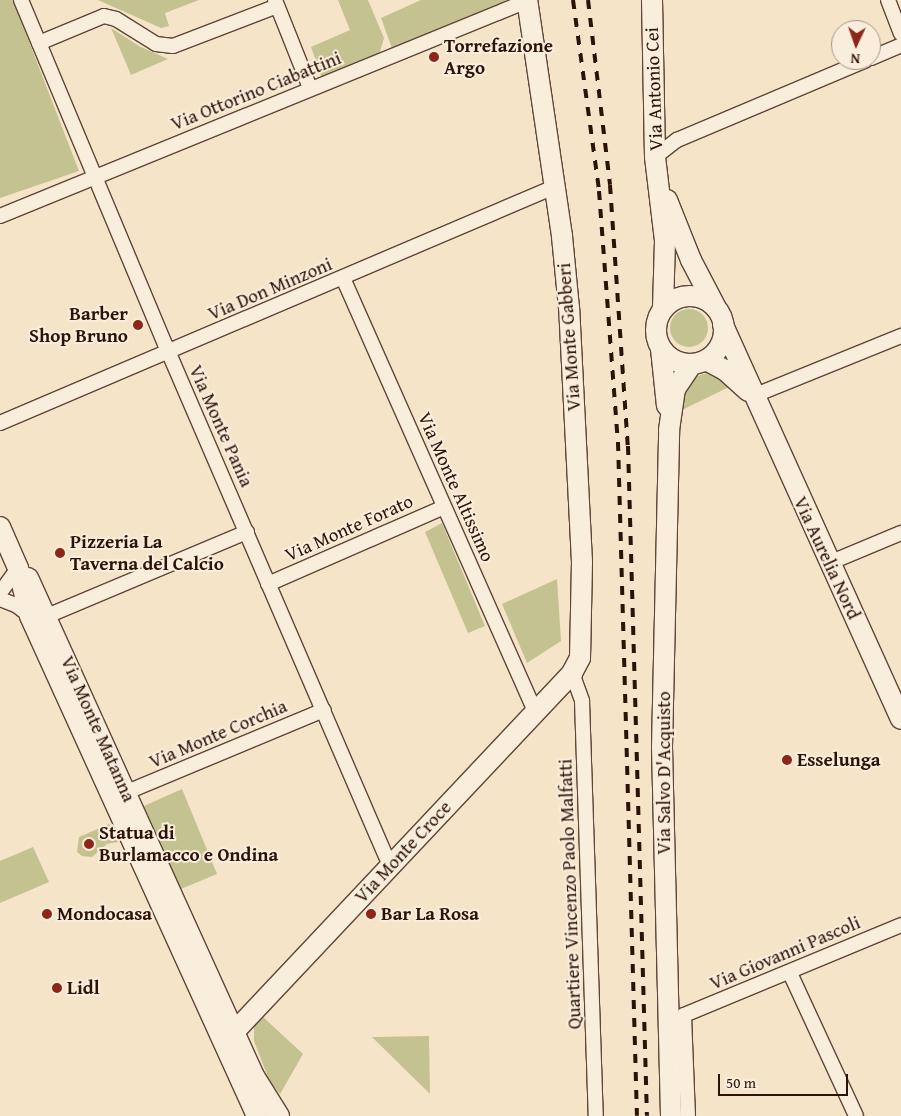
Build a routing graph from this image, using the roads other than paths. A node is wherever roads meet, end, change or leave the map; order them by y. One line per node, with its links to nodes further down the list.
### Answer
1 (21, 0): 7 (street, Via Monte Pania)
2 (527, 0): 11 (street, Via Ottorino Ciabattini); 15 (street, Via Monte Gabberi)
3 (652, 0): 12 (street, Via Antonio Cei)
4 (888, 0): 6 (street)
5 (276, 3): 7 (street); 11 (street)
6 (901, 34)
7 (39, 43): 13 (street, Via Monte Pania)
8 (901, 45): 9 (street)
9 (881, 54)
10 (842, 70): 12 (street)
11 (310, 88): 13 (street, Via Ottorino Ciabattini)
12 (655, 157): 14 (street, Via Antonio Cei)
13 (96, 177): 16 (street, Via Ottorino Ciabattini); 22 (street, Via Monte Pania)
14 (657, 178): 18 (street, Via Antonio Cei); 19 (street, Via Antonio Cei)
15 (554, 187): 17 (street, Via Don Minzoni); 37 (street, Via Monte Gabberi)
16 (0, 216)
17 (343, 278): 22 (street, Via Don Minzoni); 27 (street, Via Monte Altissimo)
18 (663, 309): 19 (street); 21 (street)
19 (721, 320): 23 (street); 24 (street, Via Aurelia Nord)
20 (901, 336): 24 (street)
21 (662, 349): 23 (street); 26 (street, Via Salvo D'Acquisto)
22 (168, 353): 25 (street, Via Don Minzoni); 29 (street, Via Monte Pania)
23 (699, 362): 24 (street, Via Aurelia Nord); 26 (street, Via Salvo D'Acquisto)
24 (753, 396): 31 (street, Via Aurelia Nord)
25 (0, 423)
26 (669, 430): 49 (street, Via Salvo D'Acquisto)
27 (444, 507): 33 (street, Via Monte Forato); 39 (street, Via Monte Altissimo)
28 (0, 527): 32 (street, Via Monte Matanna)
29 (247, 532): 33 (street, Via Monte Pania); 36 (street)
30 (901, 533): 31 (street)
31 (829, 563): 40 (street, Via Aurelia Nord)
32 (18, 568): 34 (street); 36 (street, Via Monte Matanna)
33 (268, 584): 38 (street, Via Monte Pania)
34 (0, 593)
35 (0, 599): 36 (street)
36 (39, 616): 41 (street, Via Monte Matanna); 46 (street, Via Monte Matanna)
37 (572, 673): 39 (street, Via Monte Croce); 48 (street, Quartiere Vincenzo Paolo Malfatti)
38 (324, 710): 41 (street, Via Monte Corchia); 42 (street, Via Monte Pania)
39 (535, 711): 42 (street, Via Monte Croce)
40 (901, 719)
41 (127, 792): 45 (street, Via Monte Matanna)
42 (390, 866): 45 (street, Via Monte Croce)
43 (901, 925): 44 (street, Via Giovanni Pascoli)
44 (790, 973): 50 (street, Via Giovanni Pascoli); 51 (street)
45 (234, 1030): 47 (street, Via Monte Matanna)
46 (256, 1116)
47 (279, 1116)
48 (596, 1116)
49 (671, 1116)
50 (688, 1116)
51 (856, 1116)

